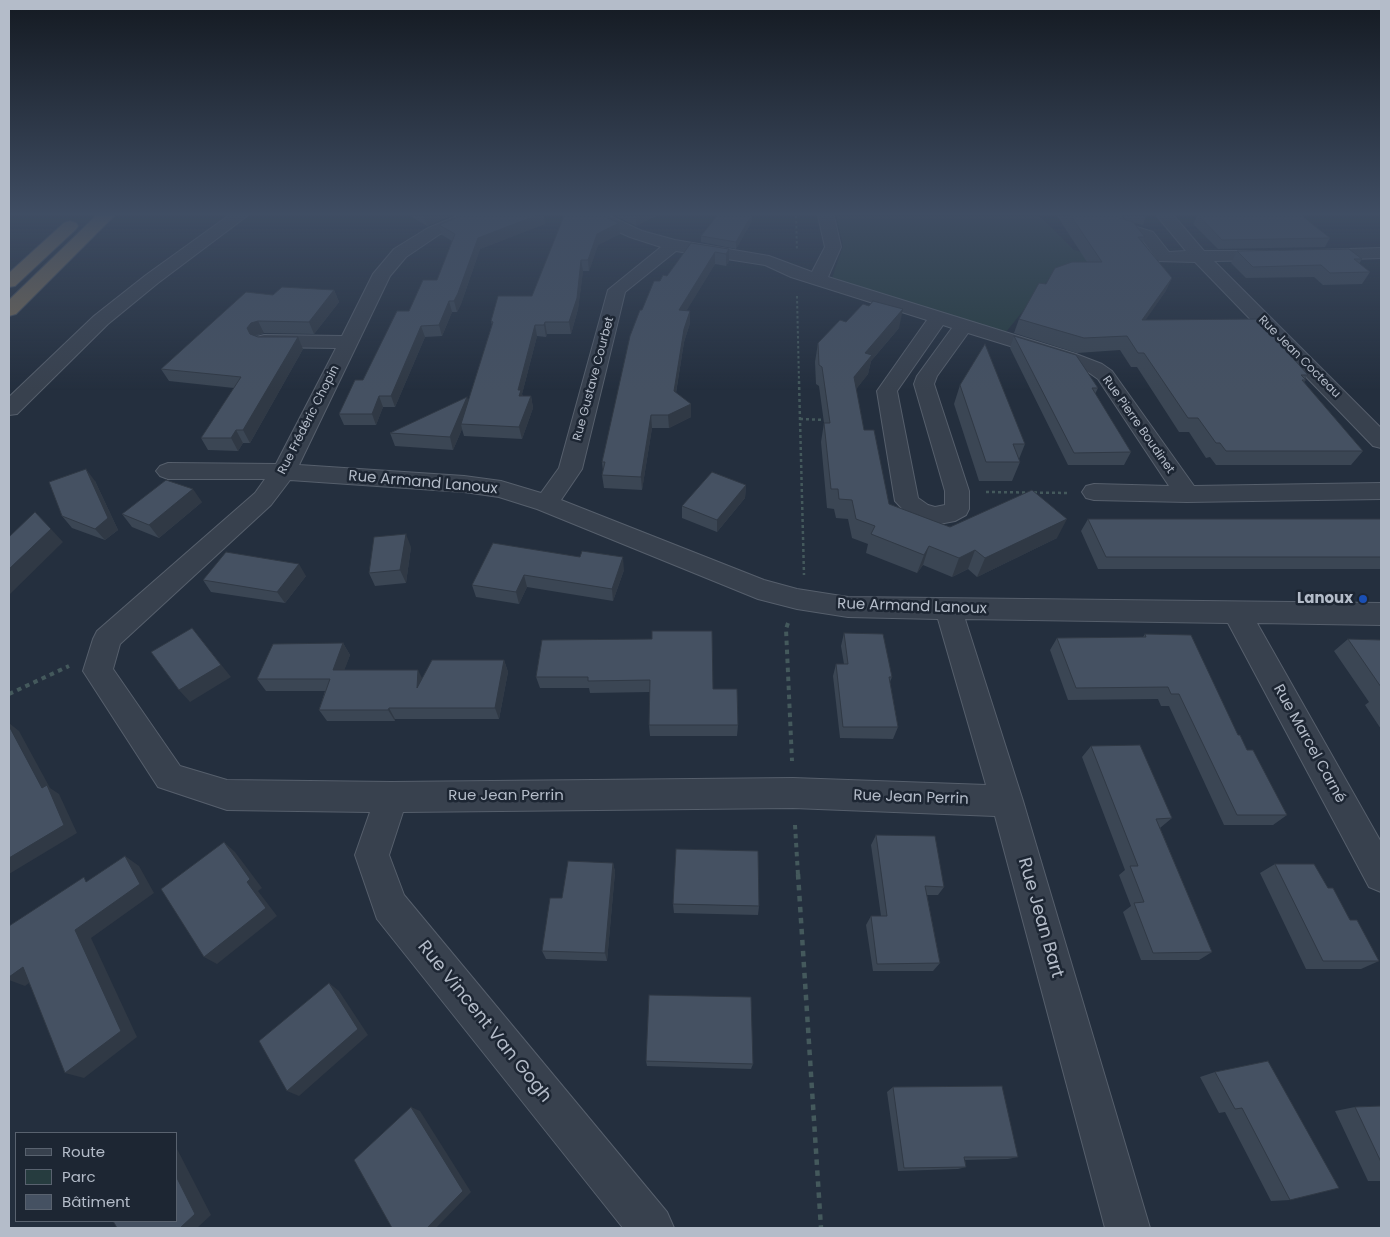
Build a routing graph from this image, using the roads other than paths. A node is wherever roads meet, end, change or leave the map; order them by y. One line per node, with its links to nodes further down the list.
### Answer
1 (46, 274): 9 (highway)
2 (159, 274): 14 (street)
3 (382, 274): 13 (street, Rue Frédéric Chopin)
4 (637, 274): 21 (street, Rue Gustave Courbet)
5 (800, 274): 8 (street, Rue Pierre Boudinet)
6 (820, 274): 8 (street)
7 (1217, 274): 15 (street, Rue Jean Cocteau)
8 (818, 279): 10 (street, Rue Pierre Boudinet)
9 (9, 310)
10 (939, 317): 11 (street, Rue Pierre Boudinet); 11 (street)
11 (964, 325): 20 (street, Rue Pierre Boudinet)
12 (264, 342): 13 (street)
13 (348, 342): 17 (street, Rue Frédéric Chopin)
14 (9, 409)
15 (1378, 436)
16 (168, 471): 17 (street, Rue Armand Lanoux)
17 (284, 472): 21 (street, Rue Armand Lanoux); 25 (street, Rue Frédéric Chopin)
18 (1381, 491): 20 (street, Rue Pierre Boudinet)
19 (1094, 492): 20 (street, Rue Pierre Boudinet)
20 (1187, 494)
21 (546, 503): 22 (street, Rue Armand Lanoux)
22 (949, 610): 23 (street, Rue Armand Lanoux); 27 (street, Rue Jean Bart)
23 (1237, 613): 24 (street, Rue Armand Lanoux); 28 (street, Rue Marcel Carné)
24 (1381, 614)
25 (105, 645): 26 (street, Rue Jean Perrin)
26 (392, 796): 27 (street, Rue Jean Perrin); 29 (street, Rue Vincent Van Gogh)
27 (1007, 801): 30 (street, Rue Jean Bart)
28 (1381, 875)
29 (651, 1228)
30 (1128, 1228)

